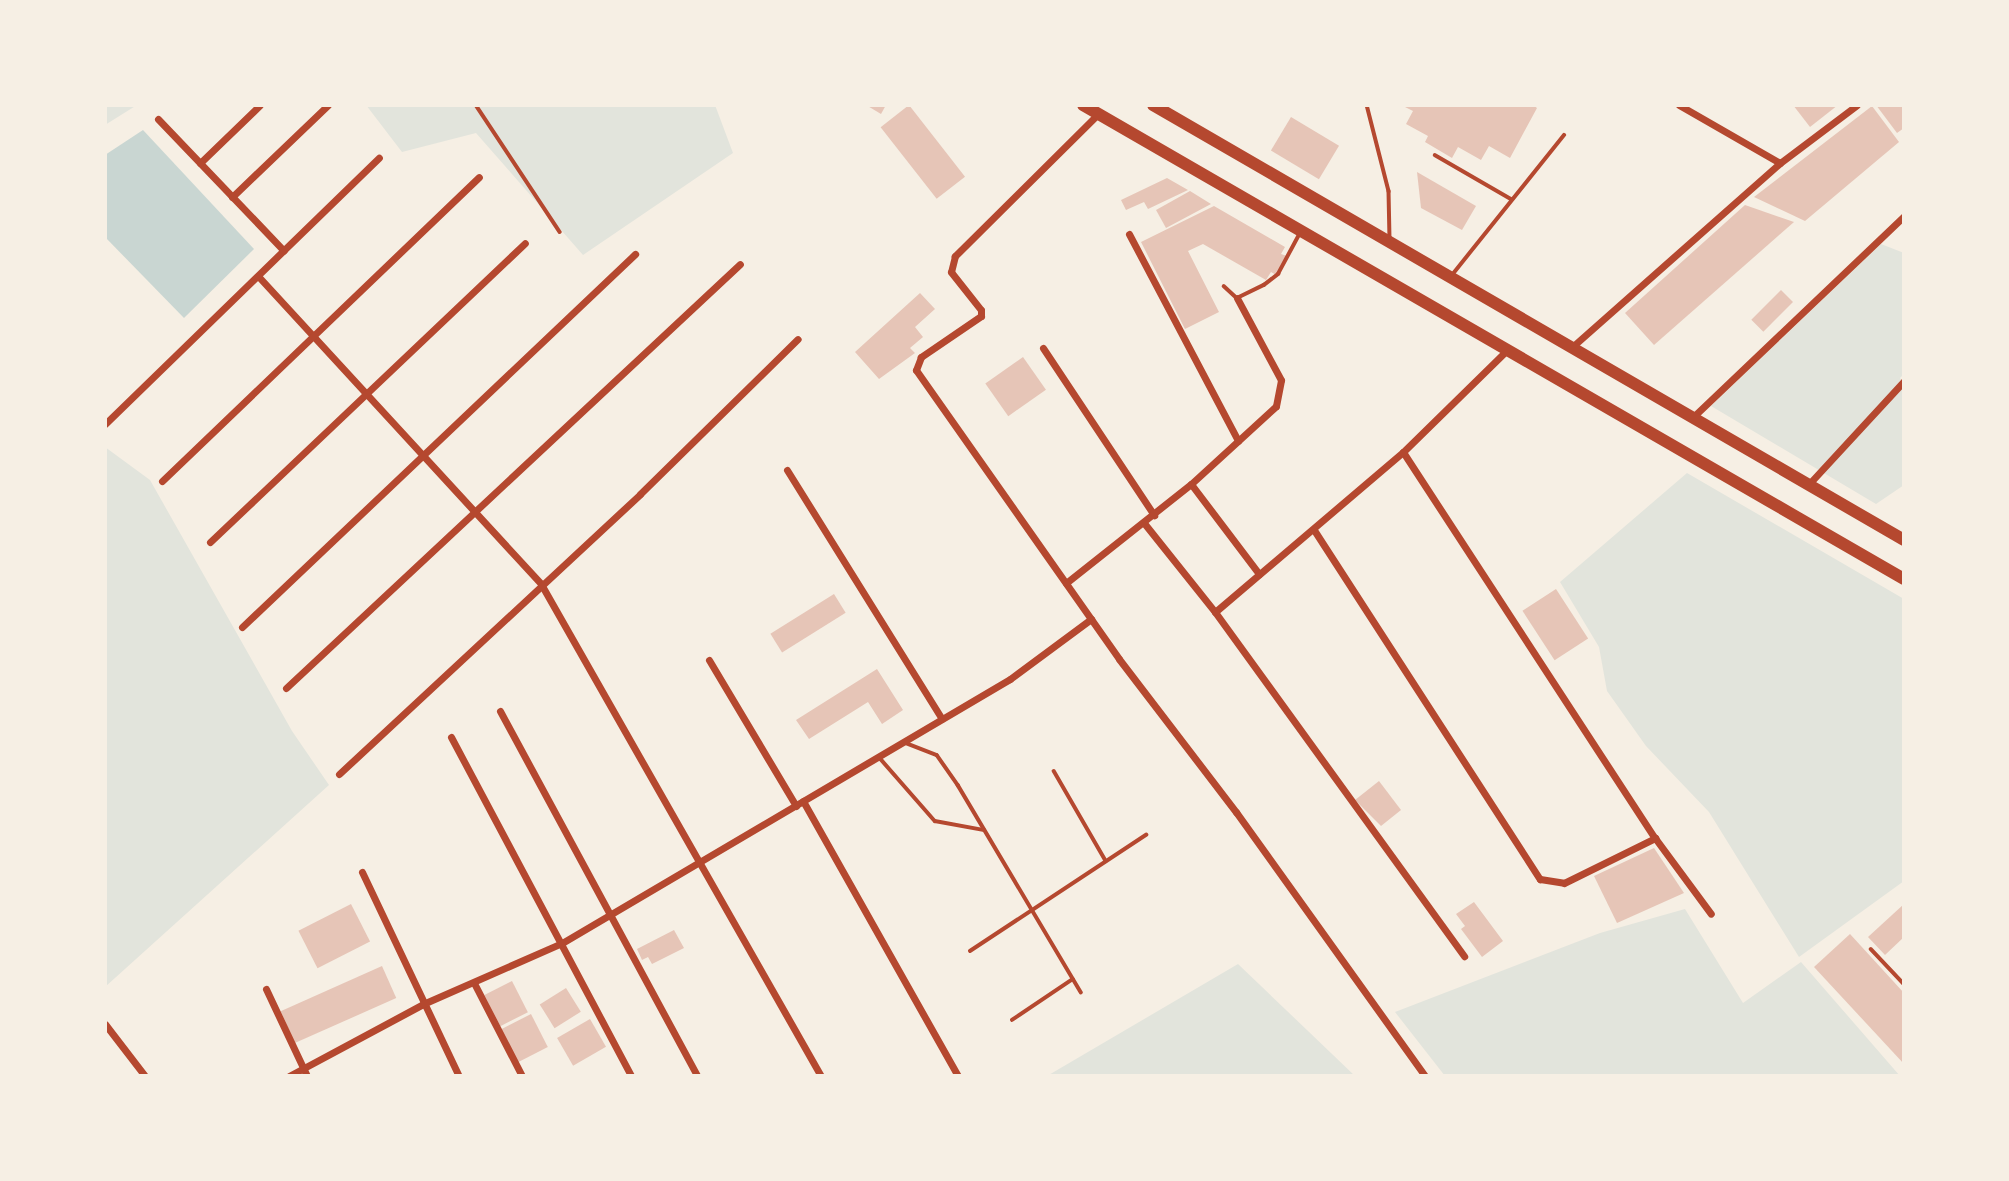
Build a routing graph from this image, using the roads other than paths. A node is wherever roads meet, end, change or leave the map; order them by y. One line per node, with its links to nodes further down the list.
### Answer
1 (260, 105): 14 (street)
2 (328, 105): 17 (street)
3 (476, 105): 20 (lane)
4 (1083, 105): 9 (main road)
5 (1153, 105): 23 (main road)
6 (1367, 105): 23 (lane)
7 (1679, 105): 15 (street)
8 (1857, 105): 15 (street)
9 (1098, 114): 21 (main road); 56 (street)
10 (158, 119): 14 (street)
11 (1564, 135): 18 (lane)
12 (1435, 155): 18 (lane)
13 (379, 158): 25 (street)
14 (200, 163): 17 (street)
15 (1780, 163): 34 (street)
16 (479, 177): 32 (street)
17 (232, 197): 25 (street)
18 (1511, 199): 29 (lane)
19 (1904, 216): 39 (street)
20 (561, 232)
21 (1301, 232): 31 (lane); 36 (main road)
22 (1129, 234): 41 (street)
23 (1390, 240): 29 (main road)
24 (524, 243): 38 (street)
25 (284, 251): 28 (street)
26 (635, 254): 43 (street)
27 (740, 264): 48 (street)
28 (258, 276): 32 (street); 40 (street)
29 (1451, 276): 34 (main road)
30 (1224, 286): 31 (lane)
31 (1237, 298): 41 (street)
32 (313, 336): 38 (street); 45 (street)
33 (798, 339): 57 (street)
34 (1572, 347): 39 (main road)
35 (1043, 348): 49 (street)
36 (1507, 350): 42 (street); 55 (main road)
37 (1904, 381): 47 (street)
38 (366, 393): 43 (street); 53 (street)
39 (1693, 417): 47 (main road)
40 (105, 424)
41 (1237, 441): 46 (street)
42 (1403, 453): 51 (street); 73 (street)
43 (423, 455): 48 (street); 60 (street)
44 (787, 470): 64 (street)
45 (162, 481)
46 (1191, 484): 49 (street); 54 (street)
47 (1808, 485): 52 (main road)
48 (475, 512): 57 (street); 62 (street)
49 (1154, 514): 50 (street)
50 (1144, 523): 56 (street); 58 (street)
51 (1314, 530): 54 (street); 73 (street)
52 (1904, 540)
53 (210, 542)
54 (1259, 574): 58 (street)
55 (1904, 579)
56 (1066, 583): 59 (street)
57 (541, 584): 69 (street); 75 (street)
58 (1215, 612): 83 (street)
59 (1091, 619): 64 (street); 102 (street)
60 (242, 626)
61 (709, 660): 70 (street)
62 (286, 688)
63 (500, 711): 78 (street)
64 (942, 719): 66 (street)
65 (451, 737): 80 (street)
66 (902, 741): 67 (street); 71 (lane)
67 (877, 755): 70 (street); 71 (lane)
68 (1054, 771): 74 (lane)
69 (339, 774)
70 (799, 804): 75 (street); 101 (street)
71 (984, 830): 77 (lane)
72 (1146, 835): 74 (lane)
73 (1655, 838): 79 (street)
74 (1106, 861): 77 (lane)
75 (700, 863): 78 (street); 100 (street)
76 (362, 872): 89 (street)
77 (1032, 910): 82 (lane); 84 (lane)
78 (613, 914): 80 (street); 99 (street)
79 (1711, 914)
80 (562, 943): 85 (street); 98 (street)
81 (1871, 949): 86 (lane)
82 (970, 951)
83 (1464, 956)
84 (1073, 979): 88 (lane); 90 (lane)
85 (474, 983): 89 (street); 97 (street)
86 (1904, 984)
87 (266, 989): 92 (street)
88 (1080, 992)
89 (423, 1004): 92 (street); 96 (street)
90 (1012, 1020)
91 (105, 1024): 93 (street)
92 (303, 1068): 94 (street); 95 (street)
93 (145, 1076)
94 (289, 1076)
95 (307, 1076)
96 (459, 1076)
97 (522, 1076)
98 (631, 1076)
99 (697, 1076)
100 (821, 1076)
101 (958, 1076)
102 (1425, 1076)

